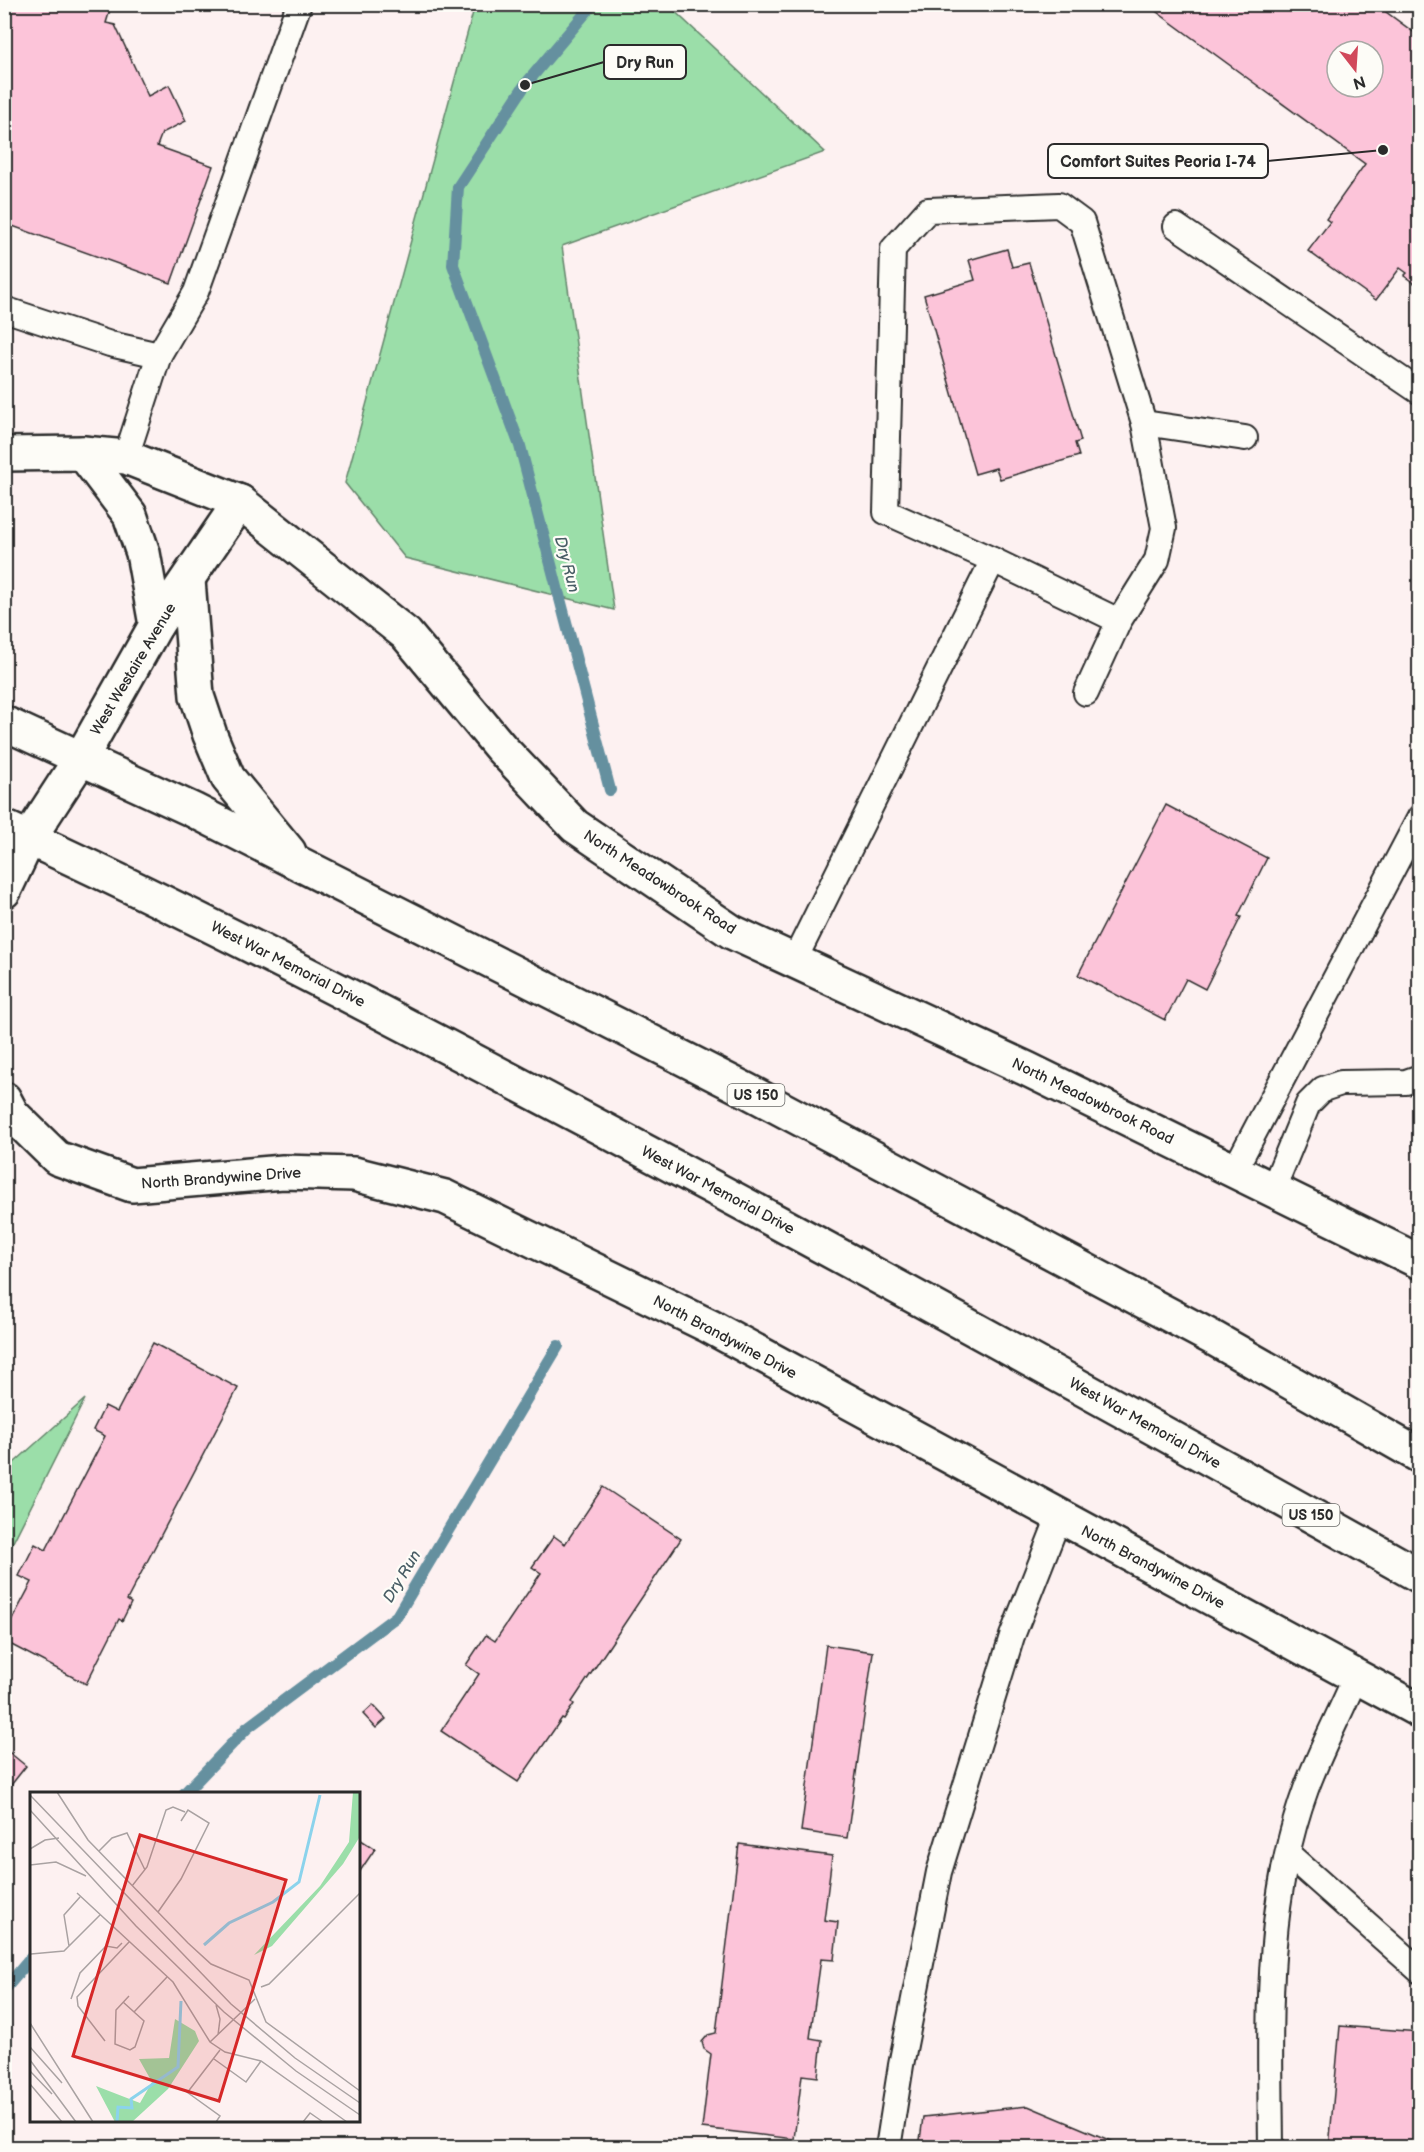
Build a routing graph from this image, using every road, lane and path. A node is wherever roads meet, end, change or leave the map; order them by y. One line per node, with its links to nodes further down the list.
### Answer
1 (299, 4): 4 (lane)
2 (1176, 226): 5 (lane)
3 (4, 309): 4 (lane)
4 (159, 355): 10 (lane)
5 (1419, 392)
6 (1144, 423): 7 (lane); 12 (lane); 14 (lane)
7 (1245, 438)
8 (83, 453): 9 (main road, North Meadowbrook Road); 10 (main road, North Meadowbrook Road); 15 (main road)
9 (4, 454)
10 (126, 457): 11 (main road, North Meadowbrook Road)
11 (240, 502): 13 (main road, West Westaire Avenue); 23 (main road, North Meadowbrook Road)
12 (993, 560): 14 (lane); 23 (lane)
13 (188, 580): 15 (main road, West Westaire Avenue); 21 (main road)
14 (1119, 621): 16 (lane)
15 (156, 625): 18 (main road, West Westaire Avenue)
16 (1086, 693)
17 (4, 723): 18 (main road, US 150)
18 (81, 758): 20 (main road, West Westaire Avenue); 21 (main road, US 150)
19 (1419, 817): 26 (lane)
20 (16, 833): 22 (main road); 31 (main road, West War Memorial Drive / US 150)
21 (297, 862): 29 (main road, US 150)
22 (4, 891)
23 (794, 960): 26 (main road, North Meadowbrook Road)
24 (1419, 1077): 27 (lane)
25 (4, 1099): 30 (main road, North Brandywine Drive)
26 (1234, 1171): 27 (main road, North Meadowbrook Road)
27 (1272, 1190): 28 (main road, North Meadowbrook Road)
28 (1419, 1262)
29 (1419, 1456)
30 (1059, 1517): 32 (main road, North Brandywine Drive); 36 (lane)
31 (1419, 1576)
32 (1356, 1676): 33 (main road, North Brandywine Drive); 34 (lane)
33 (1419, 1712)
34 (1288, 1854): 35 (lane); 37 (lane)
35 (1419, 1971)
36 (888, 2148)
37 (1271, 2148)

